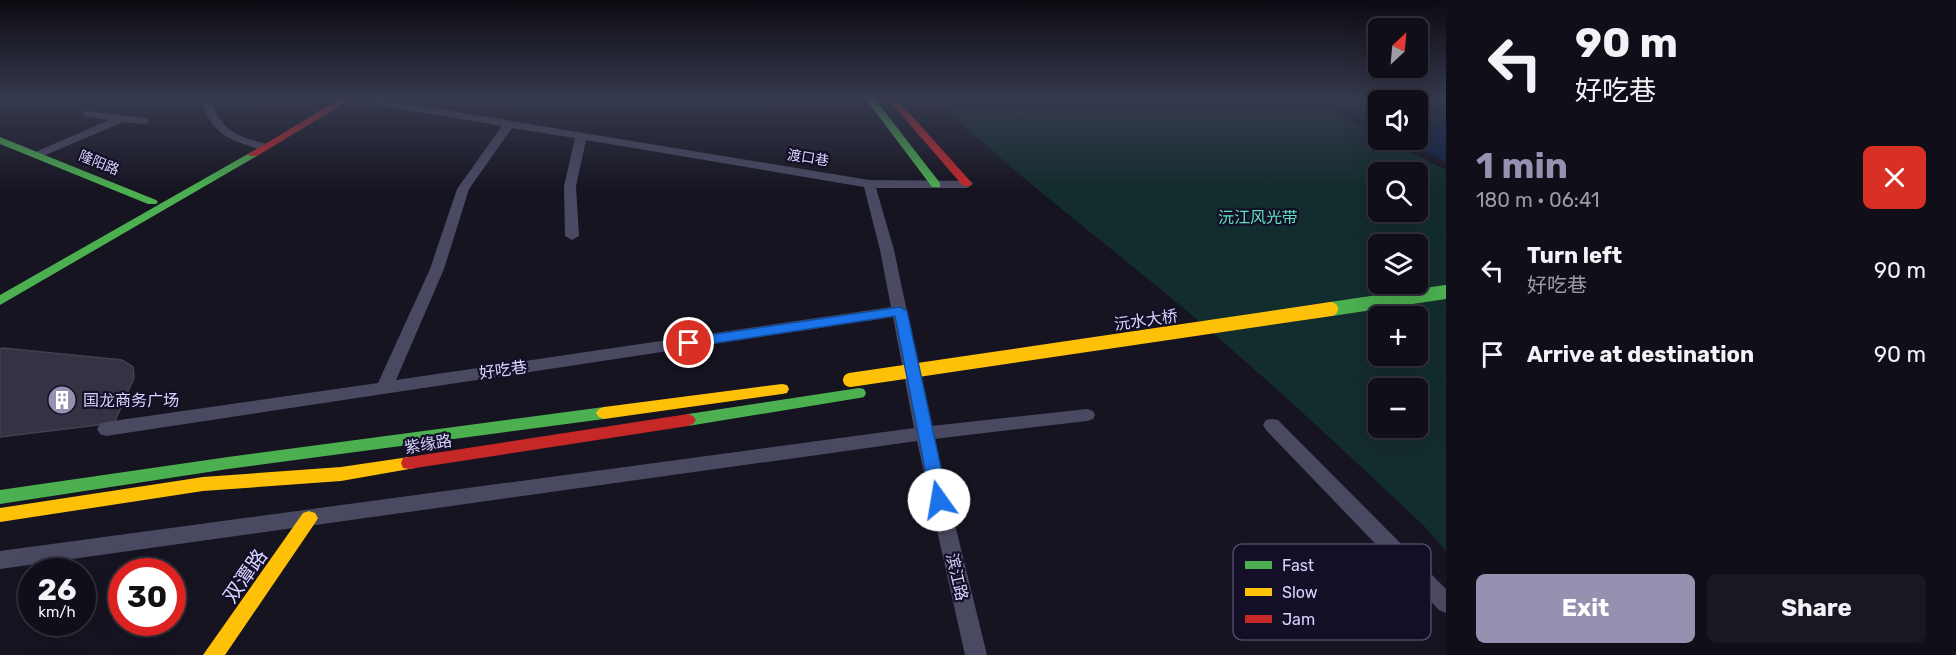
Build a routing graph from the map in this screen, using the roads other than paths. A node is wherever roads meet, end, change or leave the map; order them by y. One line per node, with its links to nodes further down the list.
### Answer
1 (98, 129): 12 (street)
2 (221, 129): 11 (street)
3 (287, 129): 11 (main road)
4 (292, 129): 11 (main road)
5 (505, 129): 24 (street)
6 (536, 129): 9 (street, 渡口巷)
7 (893, 129): 15 (main road)
8 (918, 129): 14 (main road)
9 (581, 136): 13 (street, 渡口巷); 17 (street)
10 (0, 140): 12 (main road, 隆阳路)
11 (261, 145): 16 (main road); 20 (main road)
12 (37, 155): 16 (main road, 隆阳路)
13 (869, 184): 15 (street, 渡口巷); 22 (street, 滨江路)
14 (967, 184): 15 (street, 渡口巷)
15 (936, 185)
16 (152, 202): 18 (main road)
17 (572, 236)
18 (0, 287)
19 (1446, 292): 23 (main road, 沅水大桥, bridge)
20 (0, 301)
21 (1446, 304): 26 (main road, 沅水大桥)
22 (900, 311): 24 (street, 好吃巷); 30 (street, 滨江路)
23 (844, 380)
24 (384, 388): 29 (street, 好吃巷)
25 (791, 388): 31 (main road, 紫缘路)
26 (859, 393): 32 (main road, 紫缘路)
27 (1087, 415): 30 (street)
28 (1272, 424): 34 (street)
29 (106, 429)
30 (924, 434): 33 (street); 39 (street, 滨江路)
31 (0, 497)
32 (0, 515)
33 (309, 518): 35 (street); 38 (main road, 双潭路)
34 (1389, 544)
35 (0, 560)
36 (1431, 588): 37 (street)
37 (1446, 603)
38 (213, 655)
39 (976, 655)

